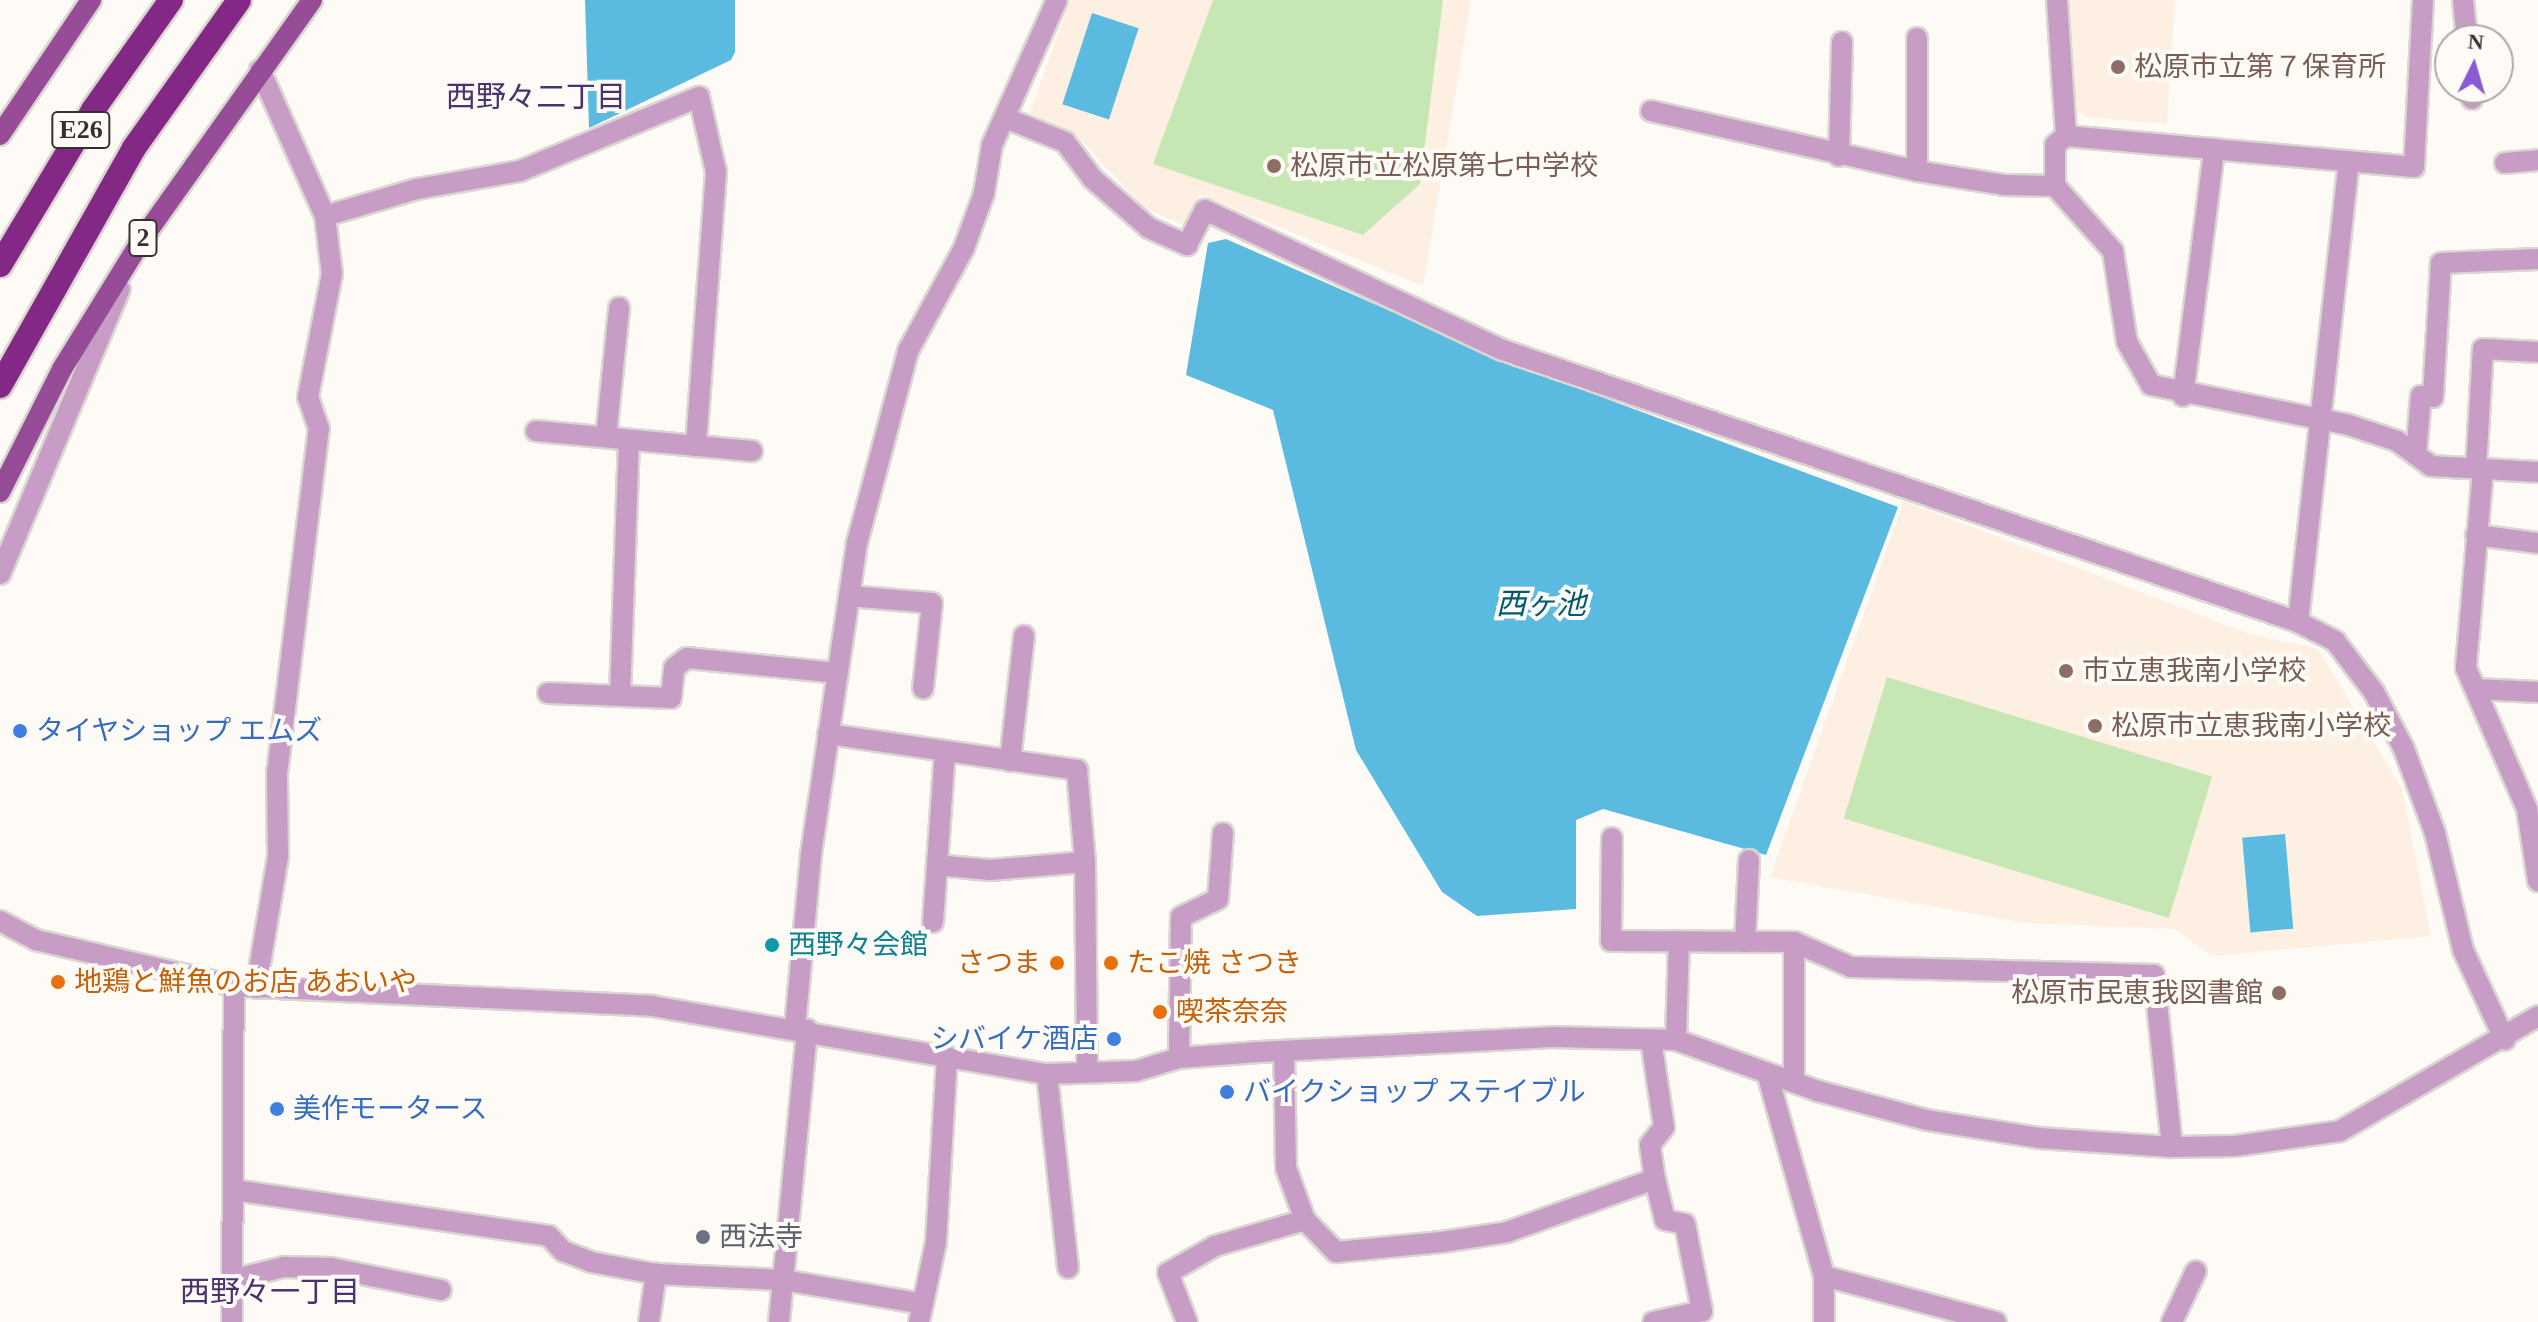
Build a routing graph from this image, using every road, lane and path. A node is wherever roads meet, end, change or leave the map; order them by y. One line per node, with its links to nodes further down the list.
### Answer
1 (91, 0): 15 (main road)
2 (171, 0): 27 (highway, E26)
3 (239, 0): 30 (highway, E26)
4 (312, 0): 12 (main road, 2)
5 (1057, 0): 14 (street)
6 (2057, 0): 16 (street)
7 (2423, 0): 20 (street)
8 (2463, 0): 9 (street)
9 (2465, 24)
10 (1917, 38): 22 (street)
11 (1842, 42): 18 (street)
12 (260, 70): 24 (street); 25 (main road, 2)
13 (1651, 111): 18 (street)
14 (1008, 119): 45 (street); 46 (street)
15 (0, 135)
16 (2066, 136): 17 (street); 23 (street)
17 (2214, 149): 20 (street); 31 (street)
18 (1839, 156): 22 (street)
19 (2538, 160): 21 (street)
20 (2349, 162): 32 (street)
21 (2505, 163)
22 (1917, 171): 23 (street)
23 (2055, 186): 31 (street)
24 (325, 216): 36 (street); 70 (street)
25 (143, 238): 41 (main road, 2); 44 (street)
26 (2538, 259): 38 (street)
27 (0, 265)
28 (619, 308): 34 (street)
29 (2538, 352): 39 (street)
30 (0, 386)
31 (2183, 396): 32 (street)
32 (2320, 424): 38 (street); 46 (street)
33 (536, 431): 34 (street)
34 (606, 437): 35 (street)
35 (629, 440): 36 (street); 53 (street)
36 (696, 446): 37 (street)
37 (752, 451)
38 (2416, 455): 39 (street)
39 (2479, 469): 40 (street); 42 (street)
40 (2538, 472)
41 (0, 492)
42 (2476, 535): 43 (street); 50 (street)
43 (2538, 543)
44 (0, 574)
45 (849, 596): 48 (street); 49 (street)
46 (2298, 622): 75 (street)
47 (1024, 636): 56 (street)
48 (836, 673): 53 (street); 54 (street)
49 (923, 689)
50 (2475, 689): 51 (street); 57 (street)
51 (2538, 692)
52 (548, 693): 53 (street)
53 (620, 696)
54 (828, 734): 55 (street); 72 (street)
55 (945, 751): 56 (street); 62 (street)
56 (1010, 761): 61 (street)
57 (2530, 802): 63 (street)
58 (1223, 833): 78 (street)
59 (1612, 838): 66 (street)
60 (1749, 860): 67 (street)
61 (1085, 862): 62 (street); 79 (street)
62 (937, 865): 65 (street)
63 (2538, 881)
64 (0, 921): 69 (street)
65 (933, 922)
66 (1679, 941): 67 (street); 74 (street)
67 (1745, 942): 68 (street)
68 (1794, 942): 82 (street); 83 (street)
69 (234, 986): 70 (street); 85 (street)
70 (256, 988): 72 (street)
71 (2538, 1016): 75 (street)
72 (801, 1028): 77 (street); 92 (street)
73 (1651, 1040): 74 (street); 76 (street); 84 (street)
74 (1676, 1040): 80 (street)
75 (2505, 1040): 83 (street)
76 (1284, 1053): 78 (street); 86 (street)
77 (947, 1058): 81 (street); 94 (street)
78 (1179, 1058): 79 (street)
79 (1087, 1070): 81 (street)
80 (1767, 1073): 82 (street); 90 (street)
81 (1047, 1074): 87 (street)
82 (1794, 1082): 83 (street)
83 (2172, 1147)
84 (1655, 1179): 86 (street); 99 (street)
85 (234, 1190): 89 (street); 91 (street)
86 (1305, 1220): 98 (street)
87 (1068, 1268)
88 (2196, 1271): 102 (street)
89 (656, 1274): 92 (street); 96 (street)
90 (1824, 1276): 100 (street); 101 (street)
91 (231, 1280): 93 (street); 95 (street)
92 (783, 1280): 94 (street); 97 (street)
93 (441, 1290)
94 (921, 1313)
95 (232, 1322)
96 (649, 1322)
97 (779, 1322)
98 (1187, 1322)
99 (1653, 1322)
100 (1824, 1322)
101 (1996, 1322)
102 (2172, 1322)

